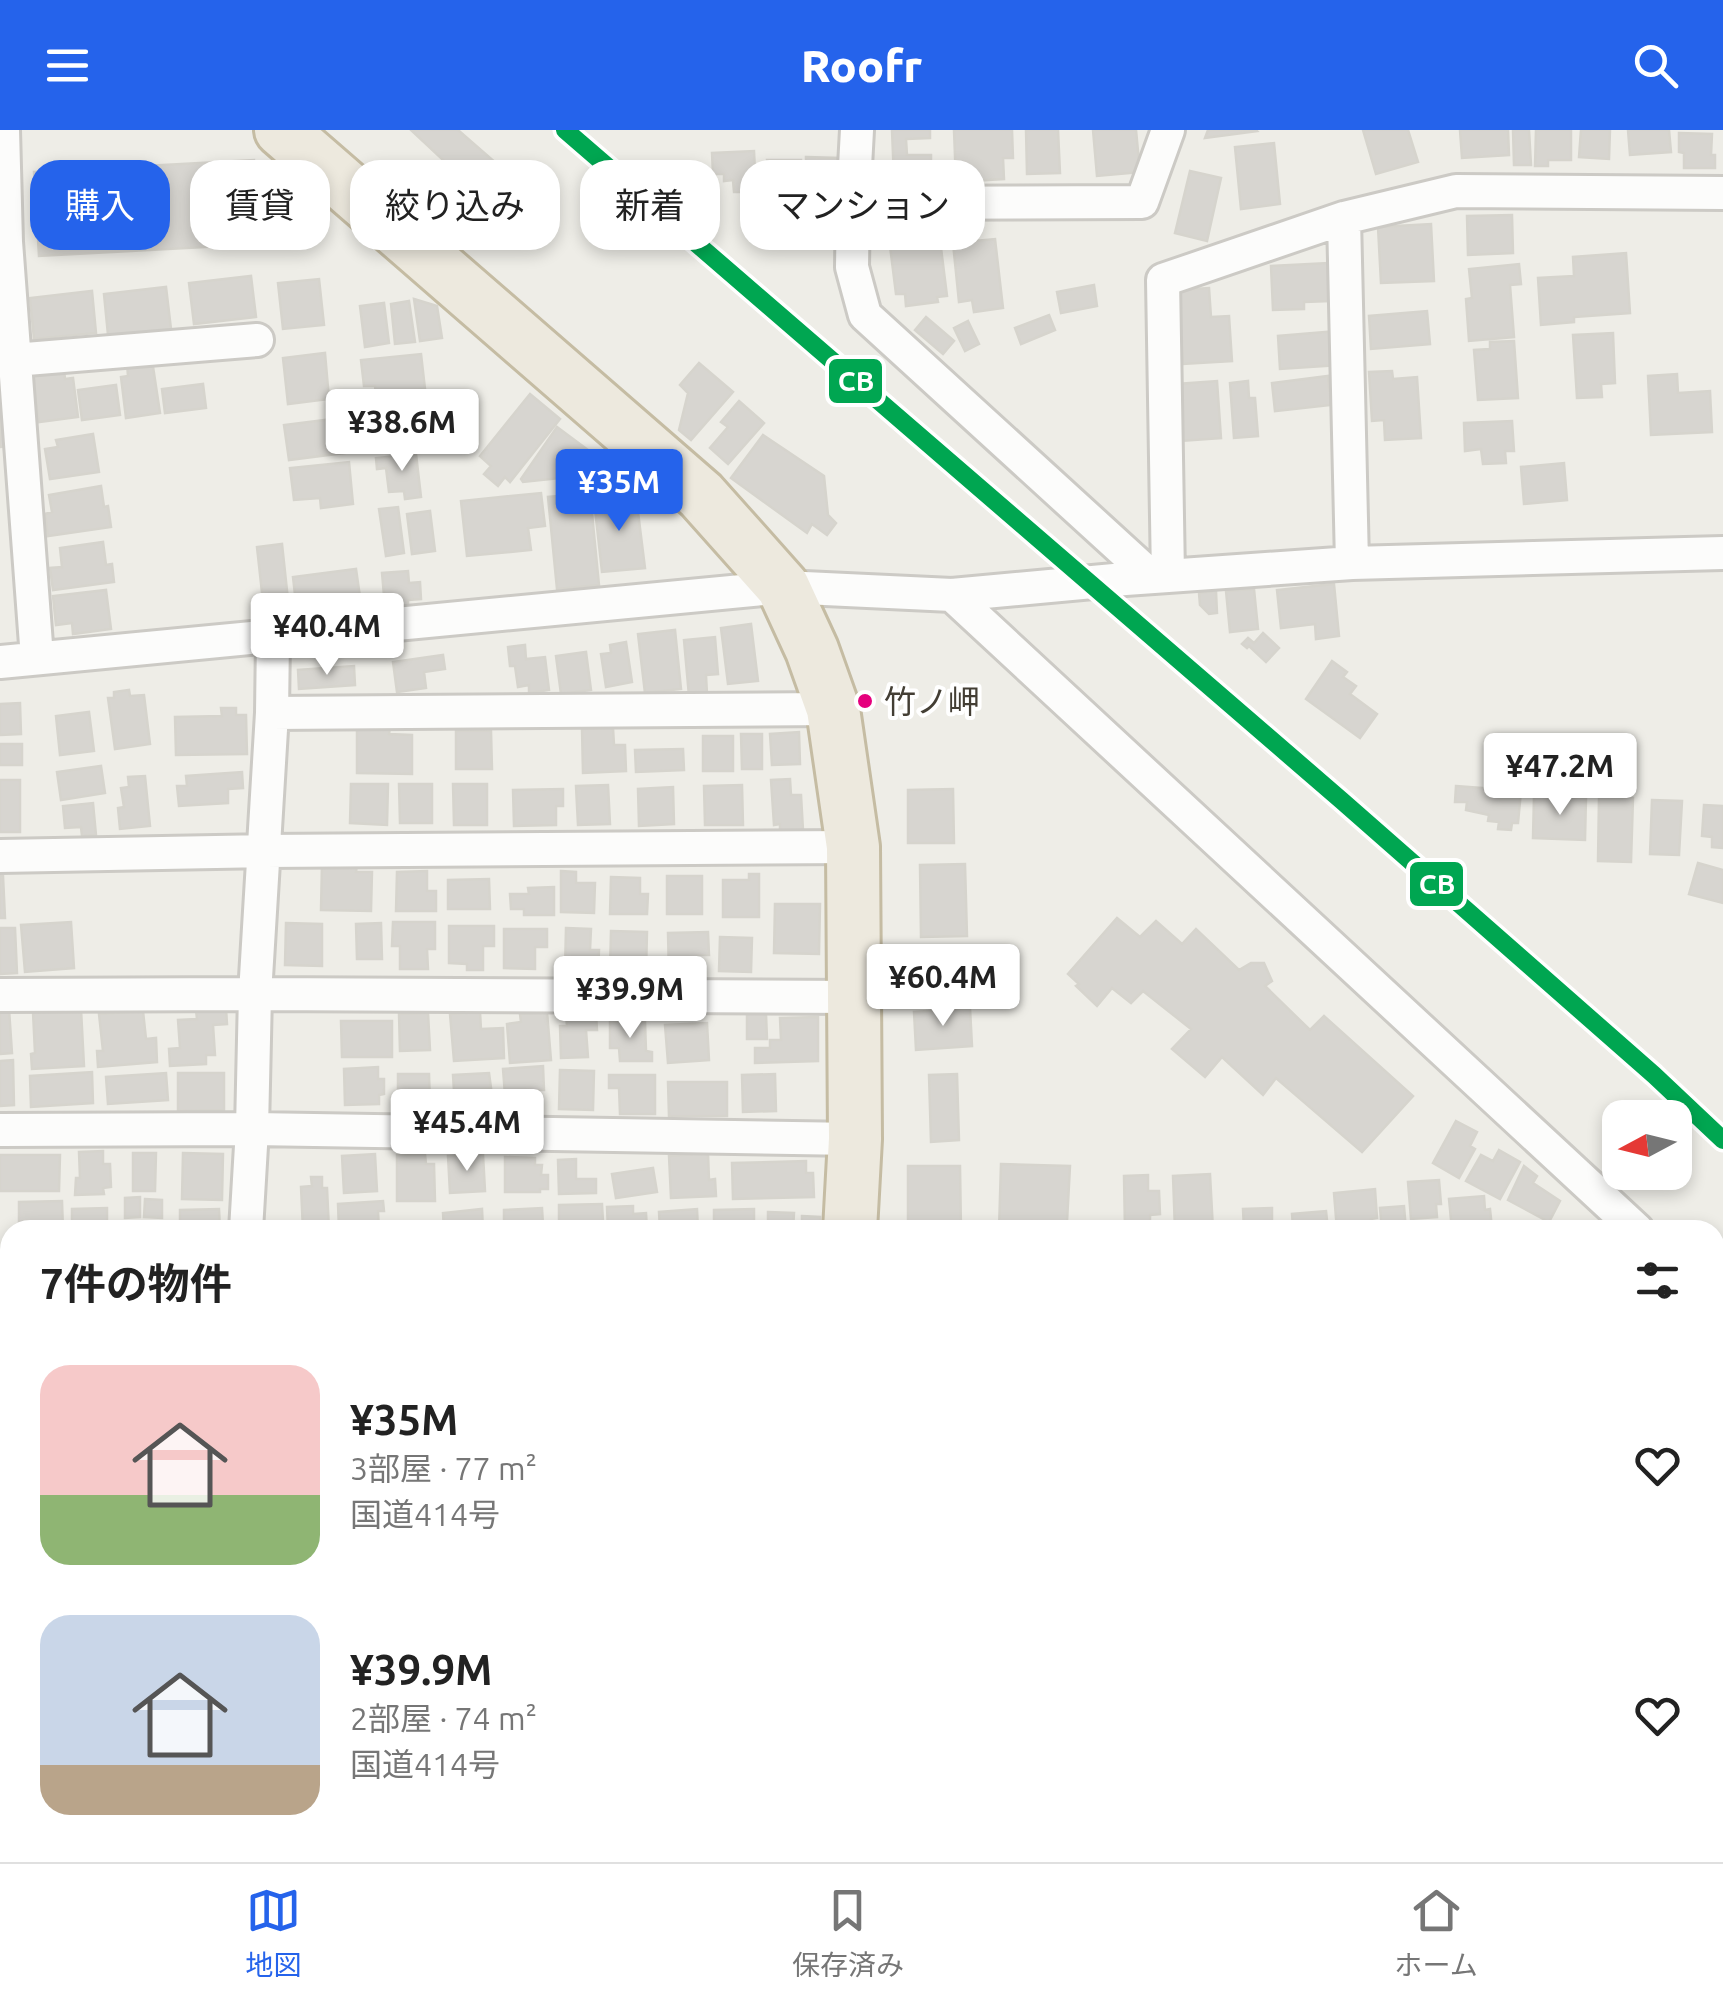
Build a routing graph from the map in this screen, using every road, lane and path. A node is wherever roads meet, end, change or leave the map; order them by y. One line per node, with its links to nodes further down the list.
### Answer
1 (3, 130): 11 (street)
2 (281, 130): 15 (highway)
3 (857, 130): 5 (street)
4 (1168, 130): 7 (street)
5 (855, 160)
6 (1723, 192): 8 (street)
7 (985, 203)
8 (1344, 218): 13 (street); 14 (street)
9 (852, 250): 14 (street)
10 (257, 340): 11 (street)
11 (14, 360): 18 (street)
12 (1723, 553): 13 (street)
13 (1352, 563): 14 (street)
14 (1160, 576): 16 (street)
15 (782, 587): 16 (street); 17 (street); 20 (highway)
16 (952, 595): 33 (street)
17 (273, 637): 18 (street); 21 (street)
18 (37, 658): 19 (street)
19 (0, 662)
20 (833, 710): 21 (street); 22 (highway)
21 (272, 712): 23 (street)
22 (853, 847): 23 (street); 27 (highway)
23 (265, 851): 24 (street); 25 (street)
24 (0, 856)
25 (255, 994): 26 (street); 27 (street); 28 (street)
26 (0, 995)
27 (853, 997): 30 (highway)
28 (252, 1129): 29 (street); 30 (street); 31 (street)
29 (0, 1130)
30 (854, 1139): 32 (highway)
31 (247, 1220)
32 (850, 1220)
33 (1626, 1220)

